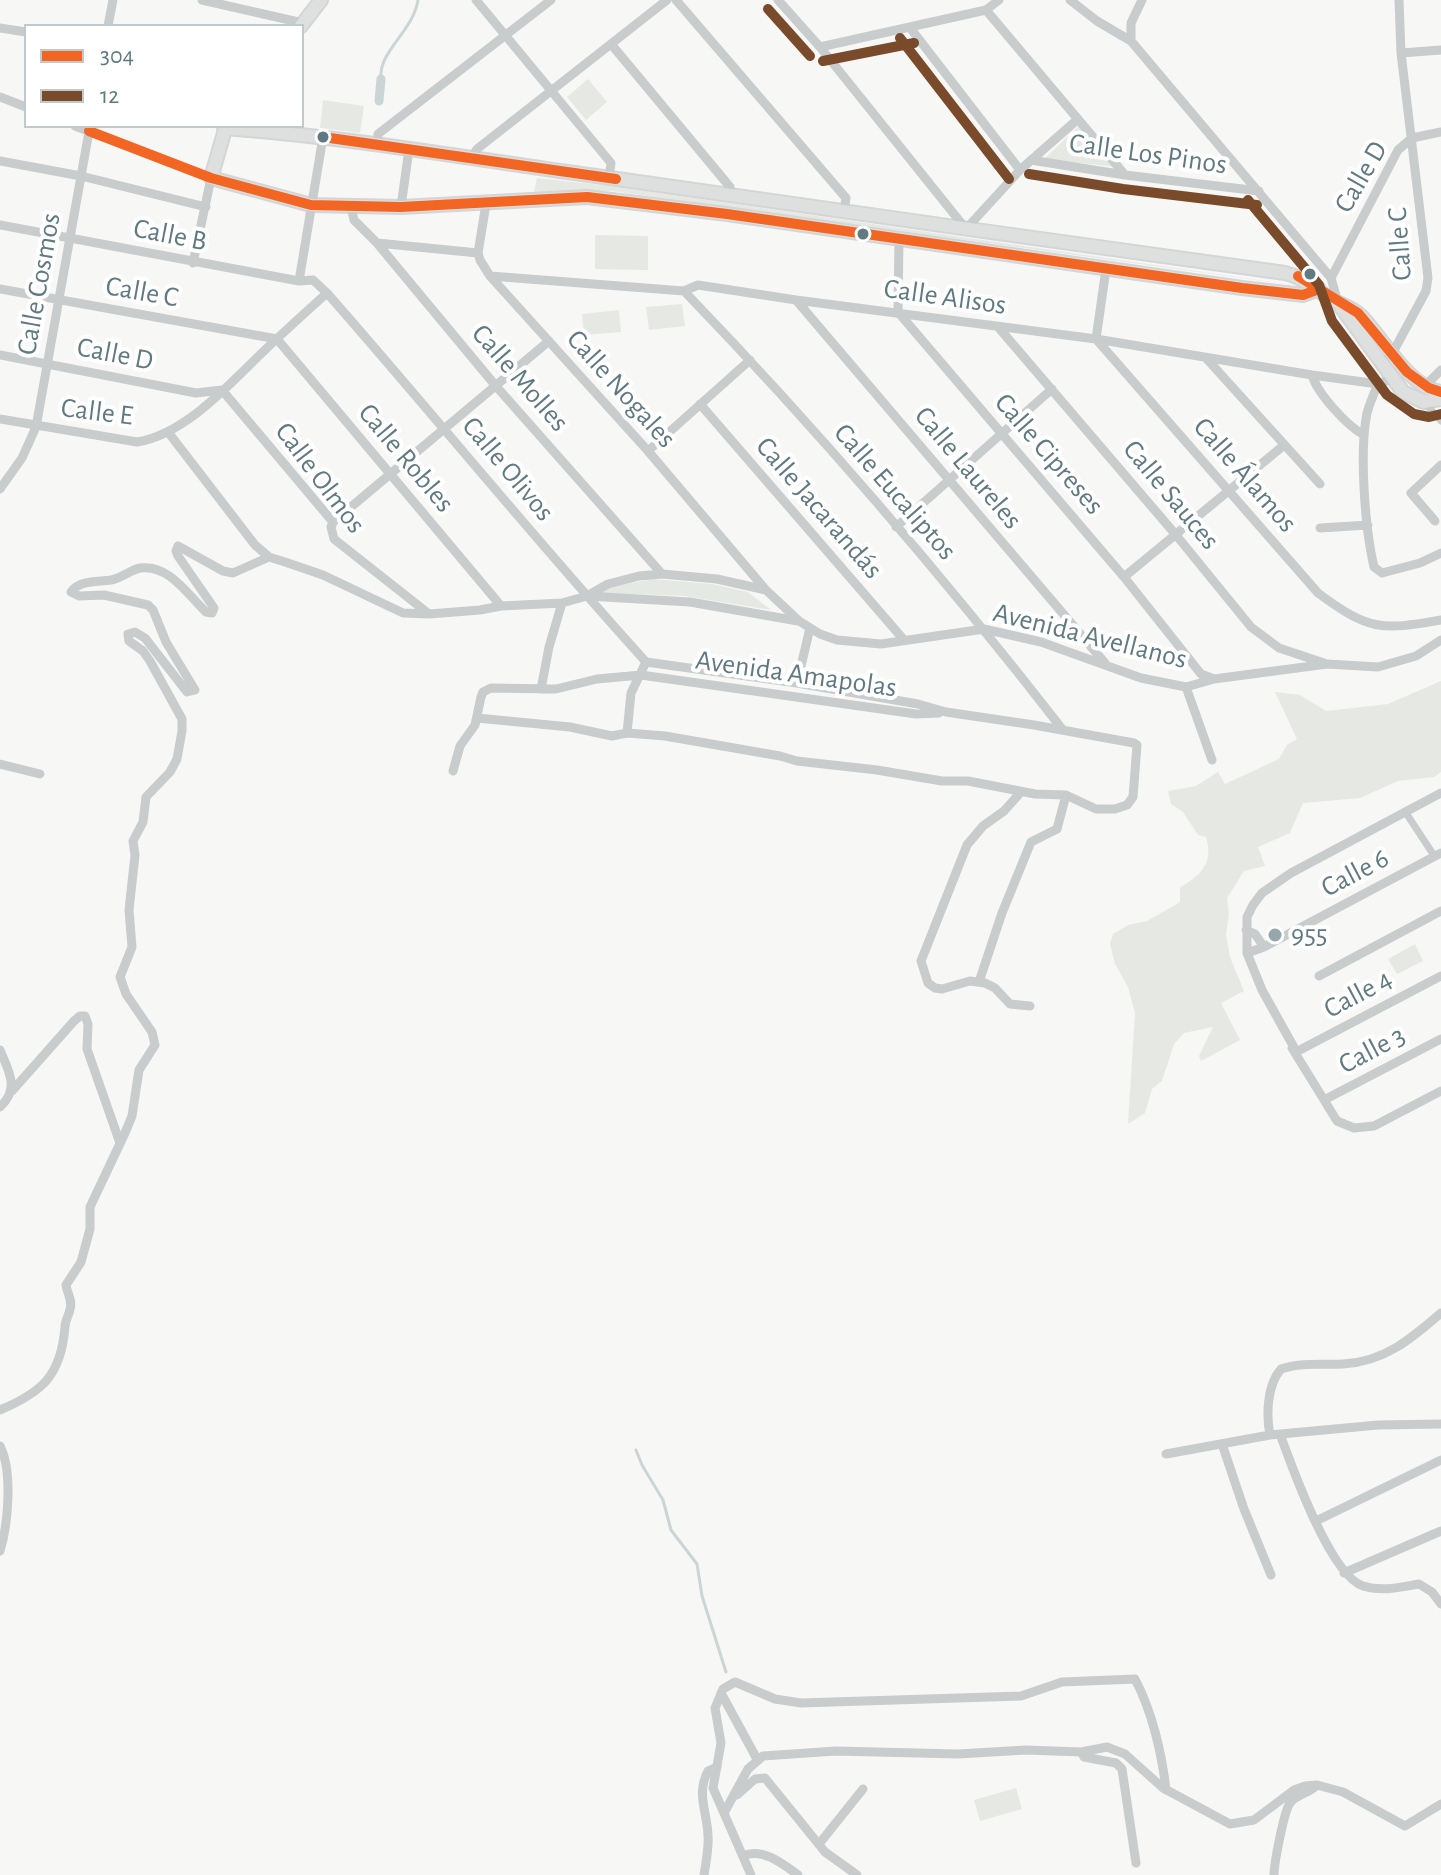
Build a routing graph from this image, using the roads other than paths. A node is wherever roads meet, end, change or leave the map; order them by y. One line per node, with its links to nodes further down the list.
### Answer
1 (113, 0): 16 (street)
2 (202, 0): 13 (street)
3 (321, 0): 14 (main road)
4 (476, 0): 21 (street)
5 (551, 0): 21 (street)
6 (667, 0): 23 (street)
7 (676, 0): 55 (street)
8 (778, 0): 24 (street)
9 (999, 0): 15 (street)
10 (1070, 0): 22 (street)
11 (1142, 0): 22 (street)
12 (1399, 0): 26 (street, Calle D)
13 (242, 4): 17 (street)
14 (310, 6)
15 (986, 10): 19 (street); 30 (street)
16 (108, 24)
17 (299, 24)
18 (0, 28): 20 (street)
19 (911, 29): 24 (street); 43 (street)
20 (24, 32)
21 (505, 37): 27 (street); 38 (street)
22 (1131, 41): 48 (street)
23 (611, 44): 27 (street); 49 (street)
24 (820, 47): 57 (street)
25 (1441, 50): 26 (street)
26 (1401, 53): 37 (street, Calle D)
27 (551, 91): 40 (street); 47 (street)
28 (0, 97): 29 (street)
29 (24, 106)
30 (1078, 119): 41 (street); 44 (street)
31 (221, 128): 46 (main road)
32 (250, 128): 34 (main road)
33 (89, 129): 45 (street, Calle Cosmos); 46 (street)
34 (278, 129): 36 (main road)
35 (1441, 132): 37 (street)
36 (323, 137): 38 (main road); 51 (street)
37 (1412, 138): 65 (street, Calle D); 79 (street, Calle C)
38 (377, 145): 39 (main road)
39 (409, 149): 40 (main road); 54 (street)
40 (471, 158): 47 (main road)
41 (1031, 160): 43 (street); 44 (street, Calle Los Pinos)
42 (0, 161): 45 (street)
43 (1020, 170): 57 (street)
44 (1125, 175): 48 (street, Calle Los Pinos)
45 (81, 176): 52 (street); 58 (street, Calle Cosmos)
46 (211, 178): 51 (main road); 52 (street)
47 (609, 178): 49 (main road)
48 (1259, 191): 65 (street)
49 (730, 195): 55 (main road)
50 (486, 204): 54 (main road); 59 (main road); 61 (street)
51 (311, 205): 53 (main road); 66 (street)
52 (206, 207): 62 (street)
53 (351, 207): 54 (main road); 60 (street, Calle Molles)
54 (401, 207)
55 (844, 211): 57 (main road)
56 (0, 225): 58 (street, Calle B)
57 (966, 229): 68 (main road)
58 (70, 238): 62 (street, Calle B); 71 (street, Calle Cosmos)
59 (899, 239): 63 (main road); 74 (street)
60 (377, 243): 61 (street); 88 (street, Calle Molles)
61 (478, 253): 64 (street, Calle Nogales)
62 (193, 263): 66 (street, Calle B)
63 (1106, 269): 68 (main road); 77 (street)
64 (490, 276): 69 (street, Calle Alisos); 78 (street, Calle Nogales)
65 (1331, 278): 73 (street)
66 (299, 281): 70 (street, Calle B)
67 (0, 289): 71 (street, Calle C)
68 (1319, 289): 73 (main road)
69 (684, 291): 72 (street, Calle Alisos); 82 (street, Calle Eucaliptos)
70 (327, 293): 76 (street, Calle E); 99 (street, Calle Olivos)
71 (59, 300): 76 (street, Calle C); 83 (street, Calle Cosmos)
72 (796, 300): 74 (street, Calle Alisos); 107 (street, Calle Laureles)
73 (1338, 303): 79 (main road); 84 (main road)
74 (898, 312): 75 (street, Calle Alisos); 101 (street, Calle Cipreses)
75 (999, 328): 77 (street, Calle Alisos); 90 (street, Calle Sauces)
76 (277, 339): 91 (street, Calle E); 106 (street, Calle Robles)
77 (1096, 339): 81 (street, Calle Alisos); 110 (street, Calle Álamos)
78 (549, 341): 88 (street); 104 (street, Calle Nogales)
79 (1392, 354): 84 (street, Calle C); 89 (main road)
80 (0, 355): 83 (street, Calle D)
81 (1206, 358): 86 (street, Calle Alisos); 103 (street)
82 (750, 360): 95 (street); 114 (street, Calle Eucaliptos)
83 (47, 363): 91 (street, Calle D); 98 (street, Calle Cosmos)
84 (1379, 363): 87 (main road)
85 (1441, 370): 89 (street)
86 (1312, 375): 87 (street, Calle Alisos); 102 (street)
87 (1385, 381): 94 (main road); 102 (street)
88 (495, 385): 99 (street); 119 (street, Calle Molles)
89 (1425, 386): 92 (main road)
90 (1052, 389): 101 (street); 116 (street, Calle Sauces)
91 (222, 390): 100 (street, Calle E); 112 (street, Calle Olmos)
92 (1441, 392)
93 (1441, 399): 94 (main road)
94 (1424, 402): 97 (street)
95 (700, 404): 104 (street); 130 (street, Calle Jacarandás)
96 (0, 419): 98 (street, Calle E)
97 (1441, 421)
98 (36, 427): 100 (street, Calle E); 109 (street, Calle Cosmos)
99 (444, 427): 106 (street); 122 (street, Calle Olivos)
100 (168, 432): 118 (street)
101 (1002, 433): 107 (street); 120 (street, Calle Cipreses)
102 (1364, 435): 113 (street)
103 (1283, 446): 108 (street); 110 (street)
104 (648, 451): 121 (street, Calle Nogales)
105 (1441, 465): 111 (street)
106 (390, 472): 112 (street); 124 (street, Calle Robles)
107 (949, 480): 114 (street); 134 (street, Calle Laureles)
108 (1320, 484)
109 (0, 489)
110 (1230, 490): 116 (street); 126 (street, Calle Álamos)
111 (1435, 521)
112 (333, 522): 125 (street, Calle Olmos)
113 (1368, 525): 115 (street); 117 (street)
114 (896, 527): 129 (street, Calle Eucaliptos)
115 (1320, 528)
116 (1176, 535): 120 (street); 133 (street, Calle Sauces)
117 (1441, 553)
118 (269, 557): 125 (street); 169 (street)
119 (662, 574): 121 (street); 122 (street)
120 (1124, 577): 136 (street, Calle Cipreses)
121 (766, 590): 127 (street, Avenida Avellanos)
122 (587, 596): 123 (street); 127 (street); 132 (street, Calle Olivos)
123 (562, 603): 124 (street); 139 (street)
124 (501, 606): 125 (street)
125 (429, 614)
126 (1441, 620)
127 (799, 621): 128 (street, Avenida Avellanos)
128 (810, 628): 130 (street, Avenida Avellanos); 137 (street)
129 (984, 629): 130 (street, Avenida Avellanos); 134 (street, Avenida Avellanos); 142 (street, Calle Eucaliptos)
130 (904, 640)
131 (1441, 640): 133 (street, Avenida Avellanos)
132 (646, 662): 135 (street); 137 (street, Avenida Amapolas)
133 (1327, 664): 136 (street, Avenida Avellanos)
134 (1106, 665): 138 (street, Avenida Avellanos)
135 (641, 675): 139 (street, Avenida Amapolas); 140 (street, Avenida Amapolas); 143 (street)
136 (1214, 679): 138 (street, Avenida Avellanos)
137 (797, 683): 140 (street, Avenida Amapolas)
138 (1186, 687): 144 (street)
139 (541, 689): 141 (street, Avenida Amapolas)
140 (946, 712): 142 (street, Avenida Amapolas)
141 (477, 718): 143 (street); 146 (street)
142 (1063, 730): 150 (street, Avenida Amapolas)
143 (627, 733): 148 (street)
144 (1212, 760)
145 (0, 764): 147 (street)
146 (453, 771)
147 (40, 774)
148 (1021, 792): 150 (street); 160 (street)
149 (1441, 793): 151 (street)
150 (1066, 795): 160 (street)
151 (1406, 813): 152 (street); 155 (street)
152 (1438, 855): 153 (street); 156 (street, Calle 6)
153 (1441, 867)
154 (1441, 911): 158 (street)
155 (1246, 930): 156 (street); 157 (street)
156 (1264, 947): 157 (street, Calle 6)
157 (1247, 955): 164 (street)
158 (1319, 976)
159 (1441, 976): 164 (street, Calle 4)
160 (979, 982): 161 (street)
161 (1030, 1006)
162 (1441, 1039): 167 (street, Calle 3)
163 (0, 1050): 165 (street)
164 (1296, 1051): 167 (street)
165 (12, 1091): 168 (street); 169 (street)
166 (1441, 1091): 167 (street)
167 (1324, 1100)
168 (0, 1107)
169 (120, 1143): 171 (street)
170 (1441, 1313): 173 (street)
171 (0, 1410)
172 (1441, 1426): 173 (street)
173 (1275, 1434): 174 (street); 178 (street)
174 (1222, 1444): 176 (street); 182 (street)
175 (0, 1446): 180 (street)
176 (1166, 1454)
177 (1441, 1460): 178 (street)
178 (1316, 1521): 181 (street)
179 (1441, 1531): 181 (street)
180 (0, 1551)
181 (1344, 1573): 183 (street)
182 (1271, 1575)
183 (1441, 1604)
184 (721, 1693): 186 (street); 187 (street); 190 (street)
185 (1081, 1752): 186 (street); 190 (street); 196 (street)
186 (757, 1759): 191 (street)
187 (717, 1767): 193 (street); 197 (street)
188 (1317, 1785): 190 (street); 192 (street); 201 (street)
189 (863, 1789): 194 (street)
190 (1166, 1790)
191 (734, 1795): 193 (street); 194 (street)
192 (1441, 1804)
193 (724, 1813): 195 (street)
194 (819, 1844): 200 (street)
195 (743, 1856): 198 (street); 199 (street)
196 (1136, 1863)
197 (704, 1875)
198 (751, 1875)
199 (798, 1875)
200 (857, 1875)
201 (1274, 1875)

